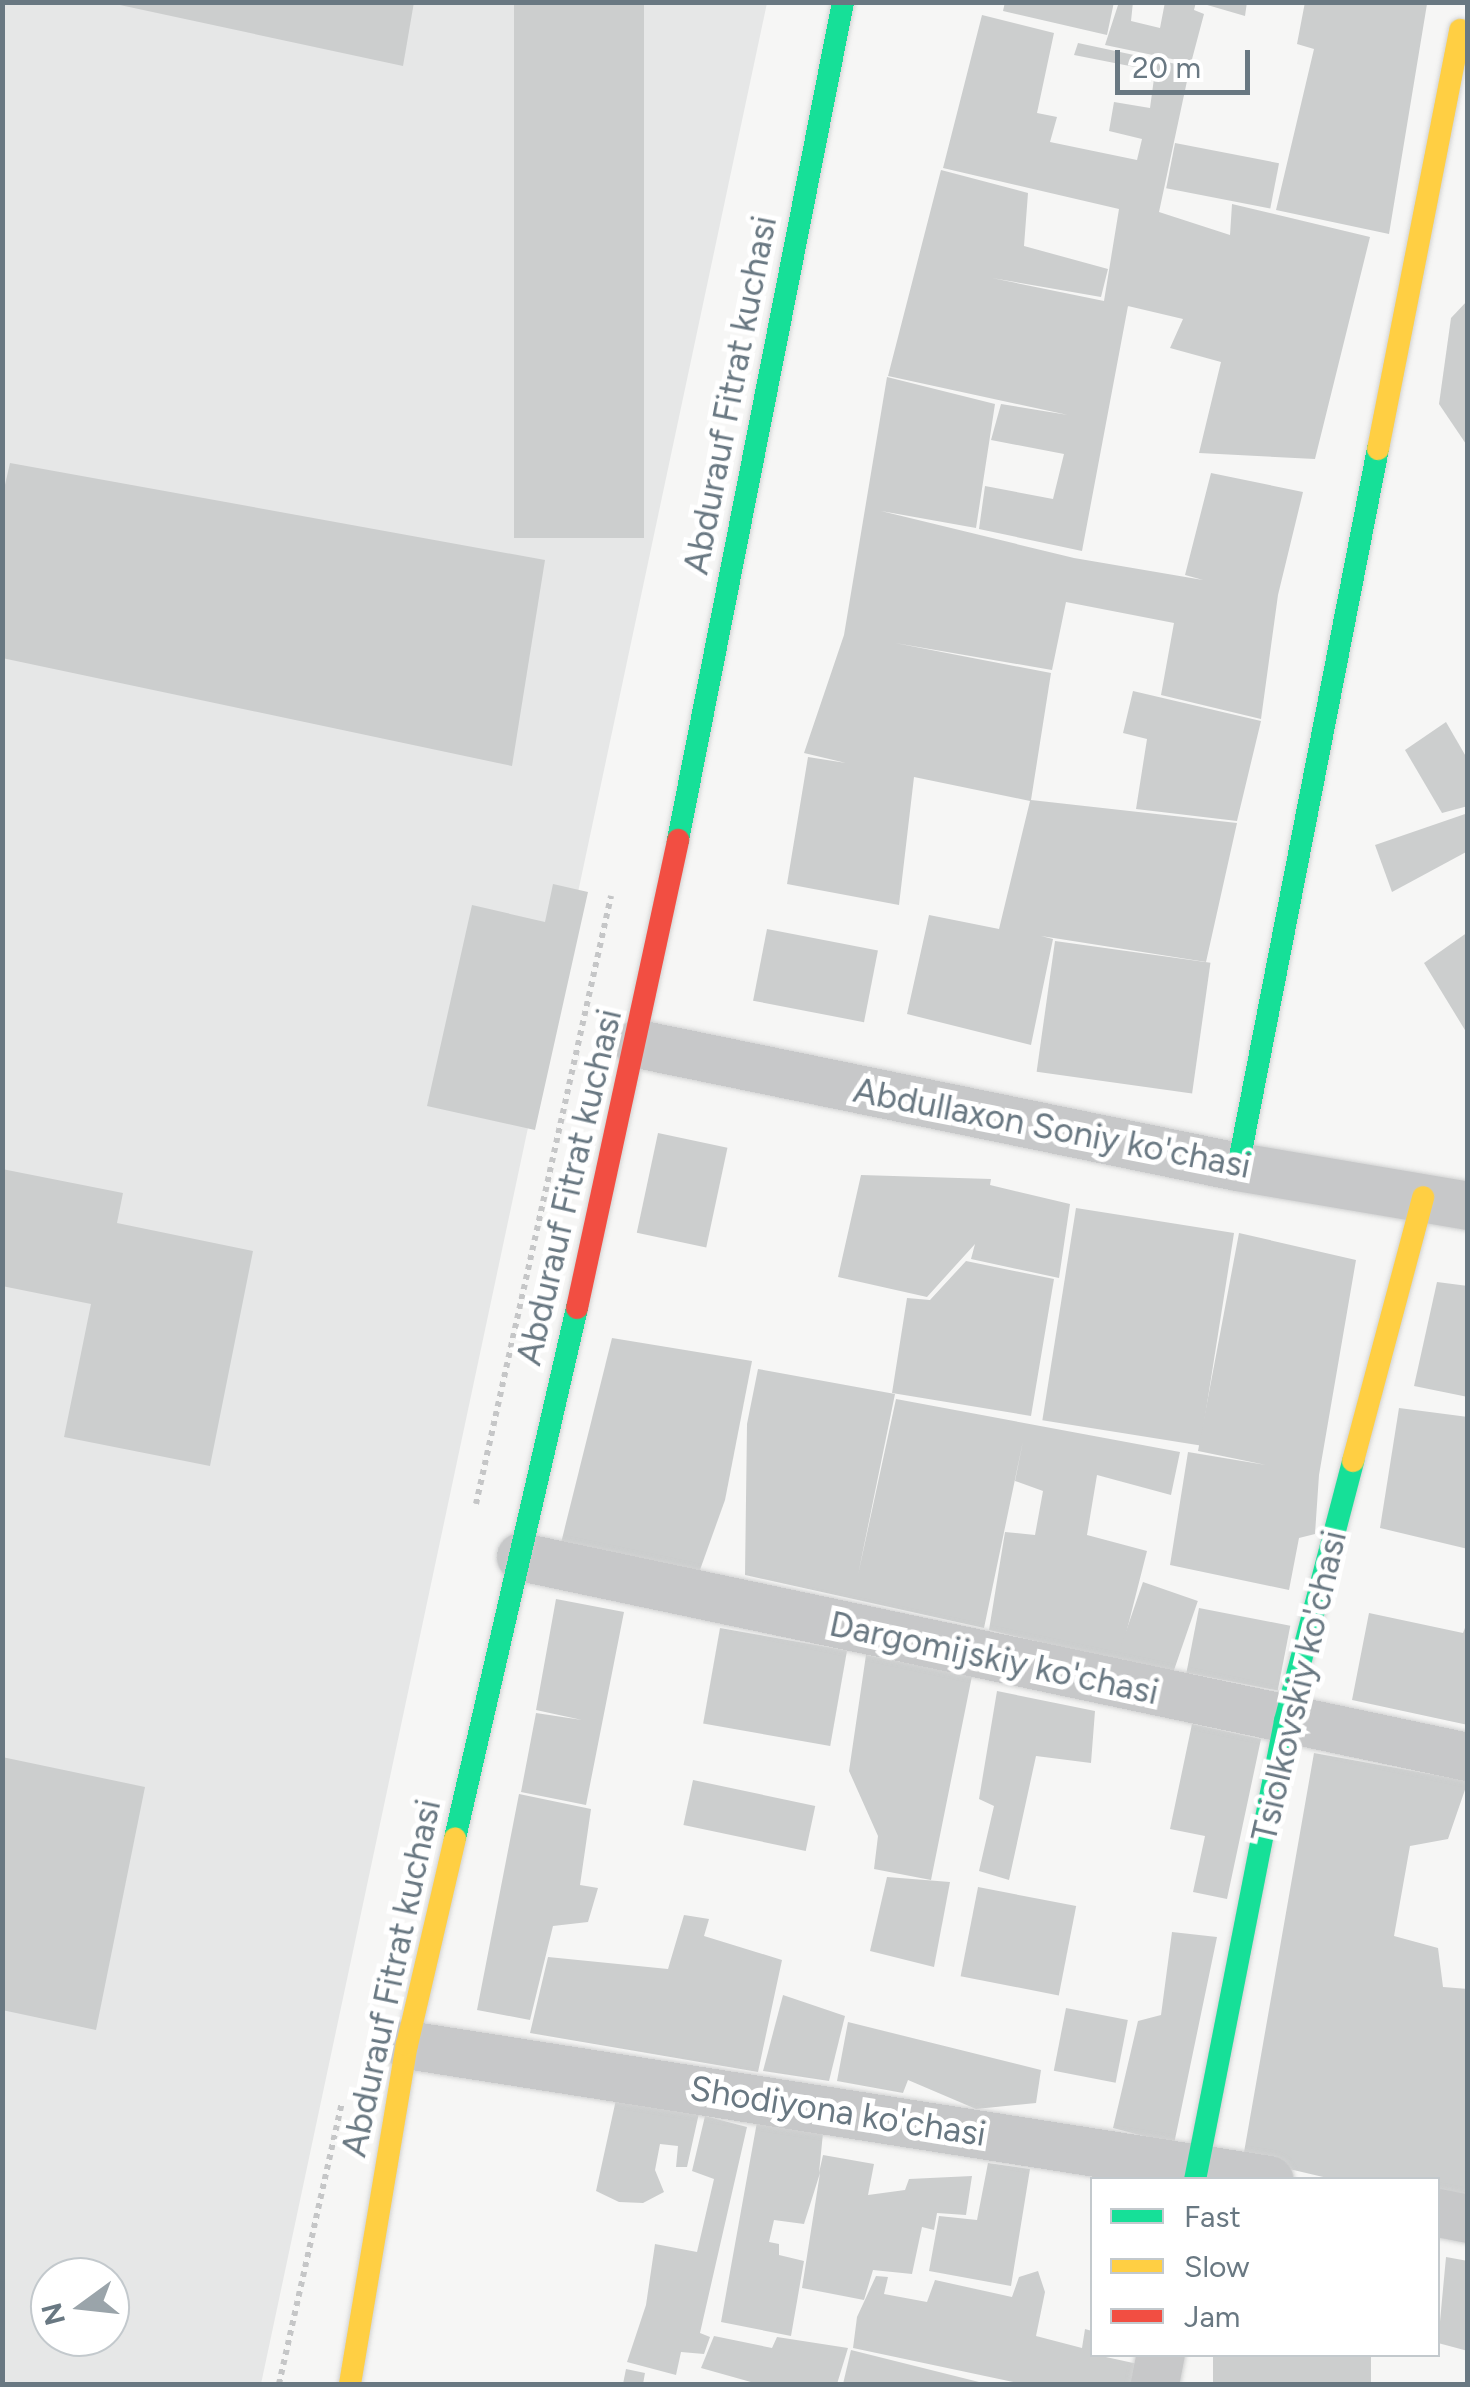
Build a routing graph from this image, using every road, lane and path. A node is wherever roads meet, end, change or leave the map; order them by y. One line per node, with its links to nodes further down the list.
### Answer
1 (842, 2): 4 (street, Abdurauf Fitrat kuchasi)
2 (1459, 25): 5 (street)
3 (616, 875): 7 (path)
4 (638, 1044): 5 (street, Abdullaxon Soniy ko'chasi); 8 (street, Abdurauf Fitrat kuchasi)
5 (1238, 1166): 6 (street, Abdullaxon Soniy ko'chasi)
6 (1445, 1201): 9 (street, Tsiolkovskiy ko'chasi)
7 (474, 1514)
8 (521, 1556): 9 (street, Dargomijskiy ko'chasi); 11 (street, Abdurauf Fitrat kuchasi)
9 (1285, 1721): 10 (street, Dargomijskiy ko'chasi); 13 (street, Tsiolkovskiy ko'chasi)
10 (1468, 1757)
11 (407, 2045): 13 (street, Shodiyona ko'chasi); 19 (street, Abdurauf Fitrat kuchasi)
12 (344, 2094): 18 (path)
13 (1196, 2172): 14 (street, Shodiyona ko'chasi)
14 (1242, 2177)
15 (1440, 2213): 16 (street)
16 (1468, 2219)
17 (1160, 2357): 20 (street)
18 (279, 2384)
19 (350, 2384)
20 (1155, 2384)

